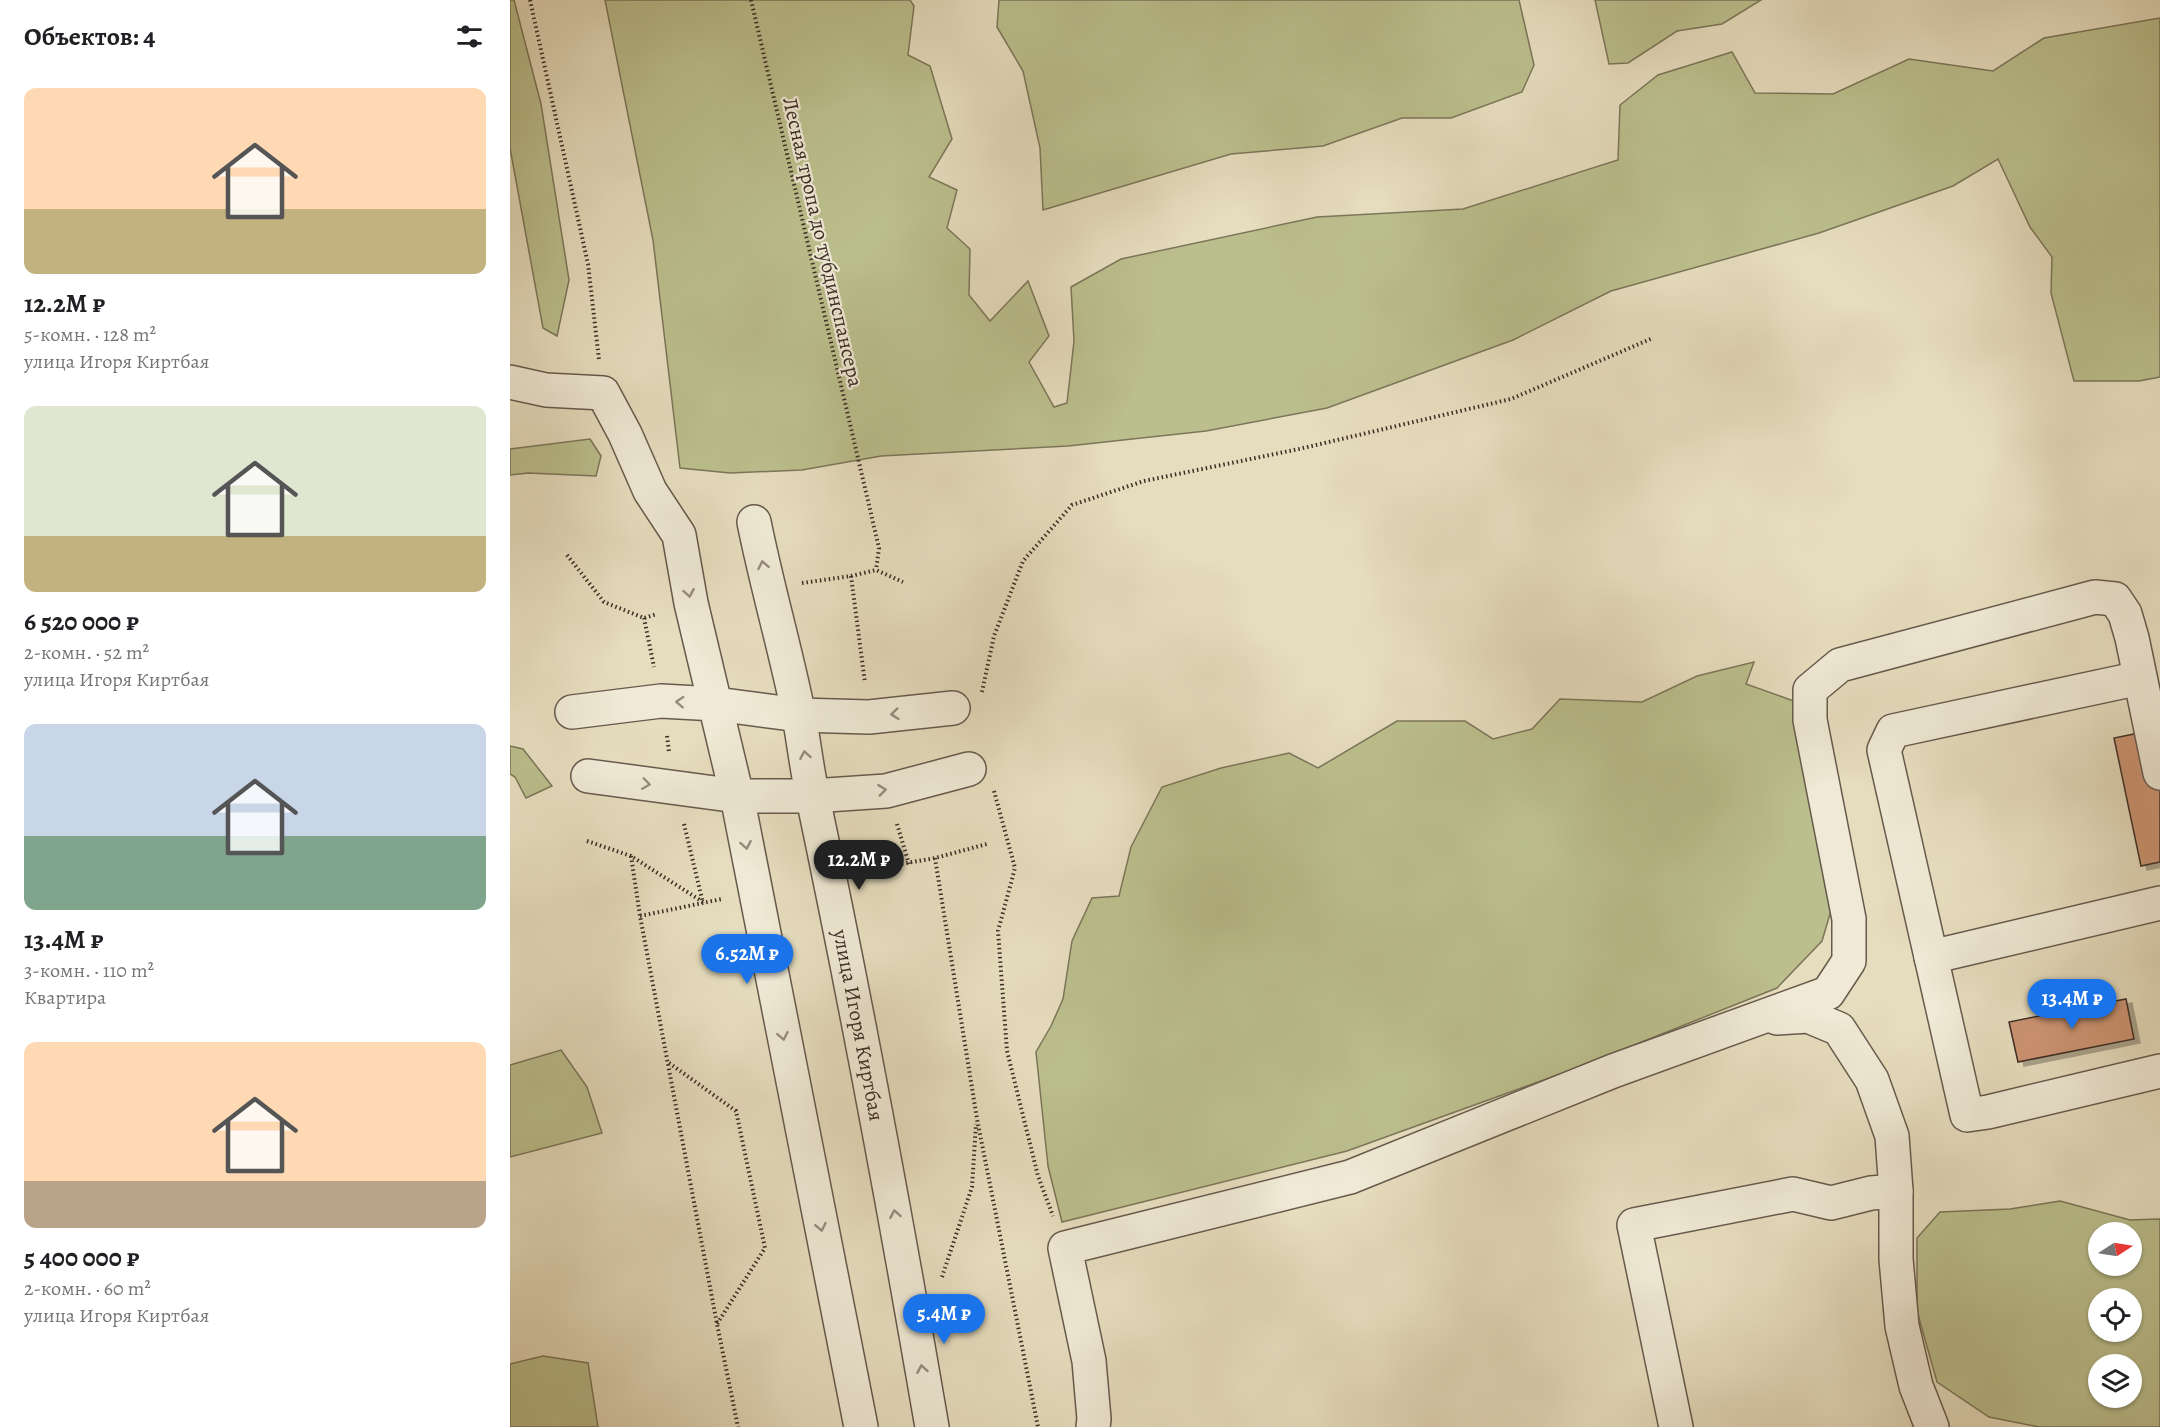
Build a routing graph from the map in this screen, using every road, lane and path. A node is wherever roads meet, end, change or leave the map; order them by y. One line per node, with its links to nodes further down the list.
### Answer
1 (530, 0): 5 (path)
2 (751, 0): 8 (path, Лесная тропа до тубдинспансера)
3 (1653, 338): 12 (path)
4 (510, 382): 5 (street)
5 (603, 393): 11 (street, one-way to 11)
6 (754, 522): 14 (street, улица Игоря Киртбая, one-way to 6)
7 (567, 555): 9 (path)
8 (903, 582)
9 (644, 618)
10 (2140, 678): 15 (street); 25 (street); 26 (street)
11 (716, 704): 13 (street, one-way to 13); 14 (street); 18 (street)
12 (967, 704): 14 (street, one-way to 14)
13 (572, 712)
14 (798, 715): 19 (street, улица Игоря Киртбая, one-way to 14)
15 (2160, 772)
16 (588, 776): 18 (street, one-way to 18)
17 (981, 778): 19 (street, one-way to 17); 31 (path)
18 (737, 796): 19 (street); 35 (street, one-way to 35)
19 (812, 796): 36 (street, улица Игоря Киртбая, one-way to 19)
20 (587, 841): 21 (path)
21 (631, 856): 23 (path); 27 (path)
22 (935, 858): 29 (path)
23 (703, 903)
24 (2160, 903): 25 (street)
25 (1931, 957): 28 (street)
26 (1757, 1019): 30 (street); 31 (street)
27 (668, 1063): 33 (path); 33 (path)
28 (2160, 1071)
29 (977, 1119): 32 (path); 37 (path)
30 (1896, 1191): 39 (street); 40 (street)
31 (1065, 1248): 38 (street)
32 (939, 1287)
33 (717, 1324): 34 (path)
34 (738, 1427)
35 (861, 1427)
36 (932, 1427)
37 (1038, 1427)
38 (1093, 1427)
39 (1676, 1427)
40 (1932, 1427)

